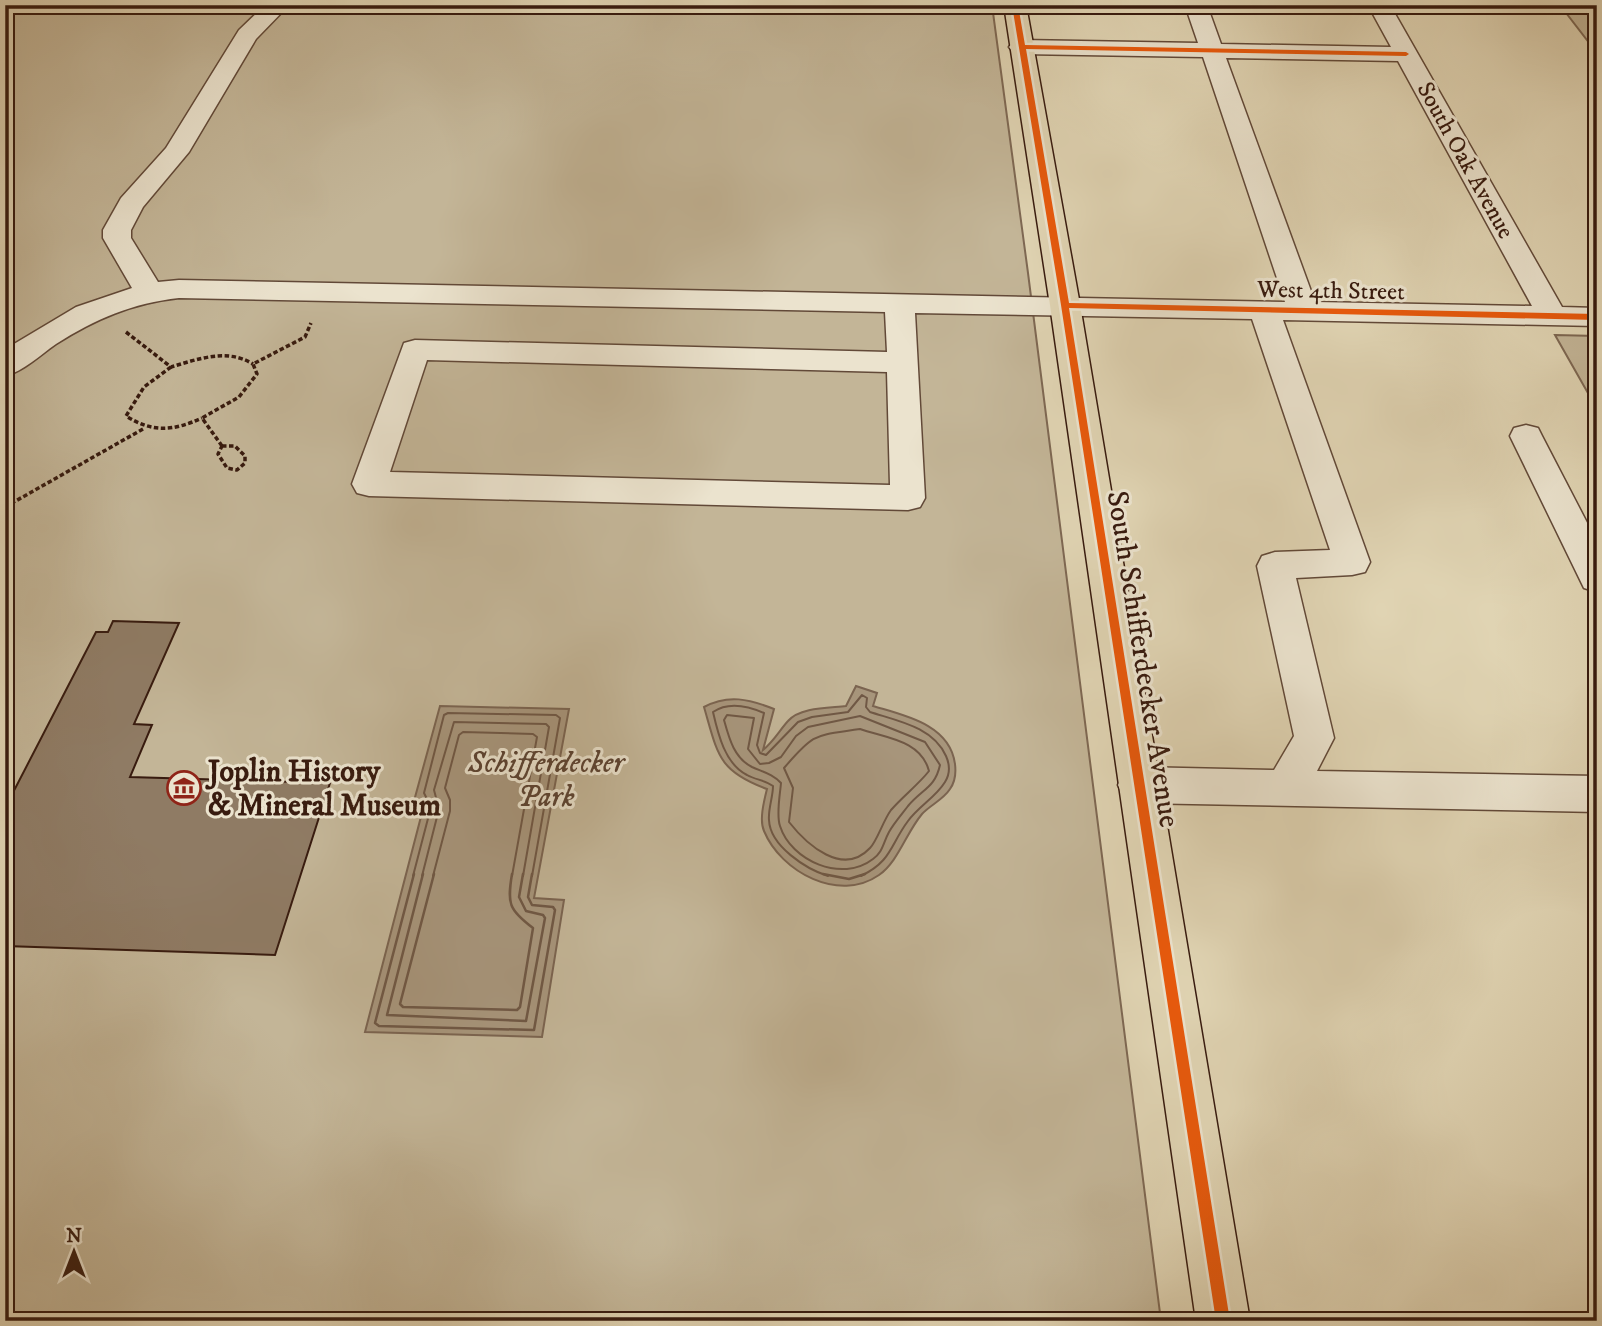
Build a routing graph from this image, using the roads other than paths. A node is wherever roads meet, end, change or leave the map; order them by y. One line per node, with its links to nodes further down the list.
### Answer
1 (278, 5): 8 (street)
2 (1015, 5): 5 (main road, South Schifferdecker Avenue)
3 (1196, 5): 6 (street)
4 (1379, 5): 7 (street, South Oak Avenue)
5 (1021, 47): 6 (street); 10 (main road, South Schifferdecker Avenue)
6 (1213, 51): 7 (street); 12 (street)
7 (1406, 54): 13 (street, South Oak Avenue)
8 (149, 291): 15 (street); 17 (street)
9 (900, 303): 10 (street, West 4th Street); 15 (street, West 4th Street); 16 (street)
10 (1065, 305): 11 (street, West 4th Street); 20 (main road, South Schifferdecker Avenue)
11 (1264, 310): 12 (street, West 4th Street); 21 (street)
12 (1303, 310): 13 (street, West 4th Street)
13 (1552, 316): 14 (street, West 4th Street)
14 (1597, 317)
15 (520, 324): 16 (street); 16 (street)
16 (903, 362)
17 (5, 366)
18 (1525, 436): 19 (street)
19 (1597, 578)
20 (1139, 785): 21 (street); 23 (main road, South Schifferdecker Avenue)
21 (1285, 788): 22 (street)
22 (1597, 794)
23 (1223, 1321)

